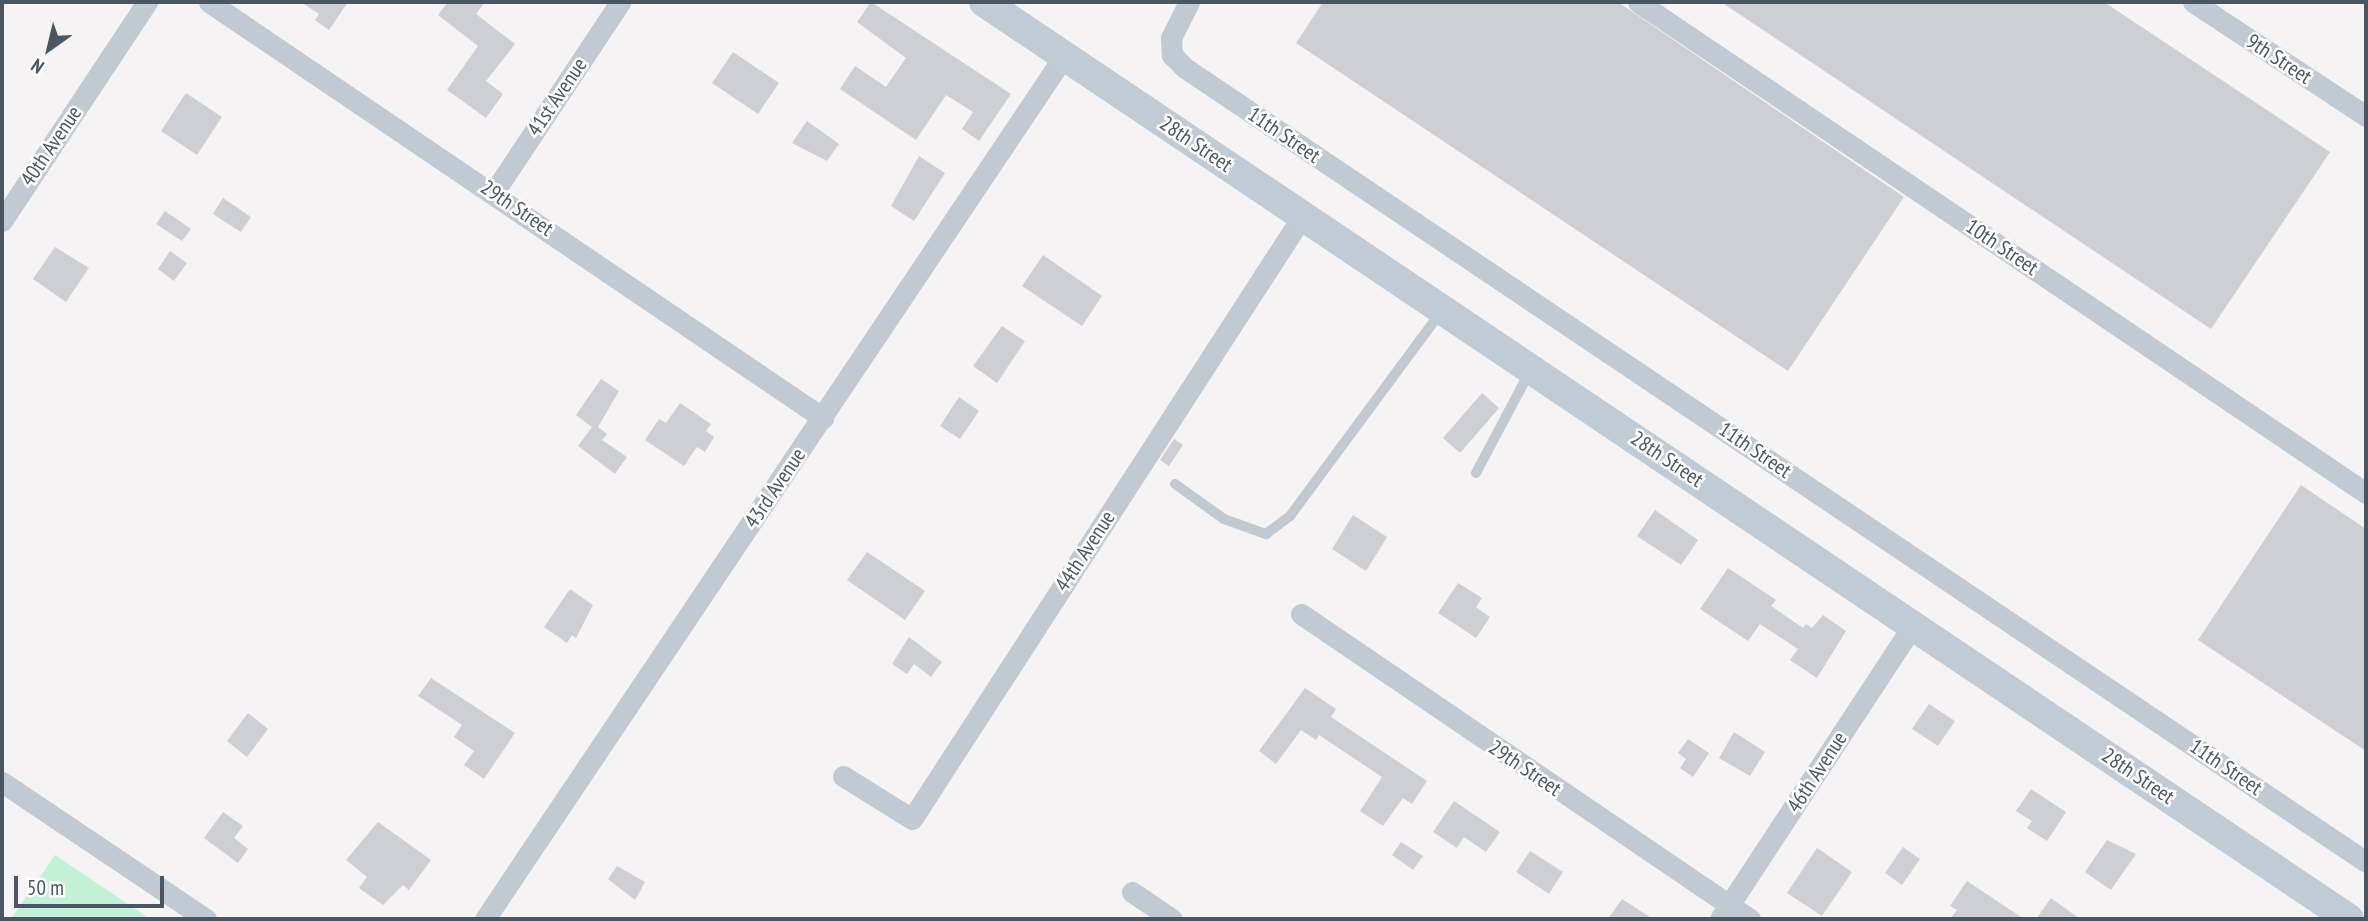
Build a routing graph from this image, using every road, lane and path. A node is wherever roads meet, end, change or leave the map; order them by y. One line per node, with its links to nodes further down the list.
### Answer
1 (147, 2): 12 (street, 40th Avenue)
2 (209, 2): 10 (street, 29th Street)
3 (620, 2): 10 (street, 41st Avenue)
4 (984, 2): 8 (main road, 28th Street)
5 (1189, 2): 23 (street, 11th Street)
6 (1638, 2): 18 (street, 10th Street)
7 (2193, 2): 9 (street, 9th Street)
8 (1064, 56): 11 (main road, 28th Street); 15 (street, 43rd Avenue)
9 (2366, 116)
10 (494, 192): 15 (street, 29th Street)
11 (1303, 215): 13 (main road, 28th Street); 21 (street, 44th Avenue)
12 (2, 221)
13 (1443, 309): 14 (main road, 28th Street); 17 (lane)
14 (1532, 369): 16 (lane); 20 (main road, 28th Street)
15 (823, 418): 27 (street, 43rd Avenue)
16 (1476, 473)
17 (1175, 484)
18 (2366, 493)
19 (1301, 614): 25 (street, 29th Street)
20 (1914, 624): 25 (street, 46th Avenue); 30 (main road, 28th Street)
21 (843, 776)
22 (2, 782): 26 (street)
23 (2366, 862)
24 (1132, 892): 28 (street)
25 (1725, 912): 29 (street, 29th Street)
26 (206, 919)
27 (485, 919)
28 (1172, 919)
29 (1751, 919)
30 (2349, 919)

